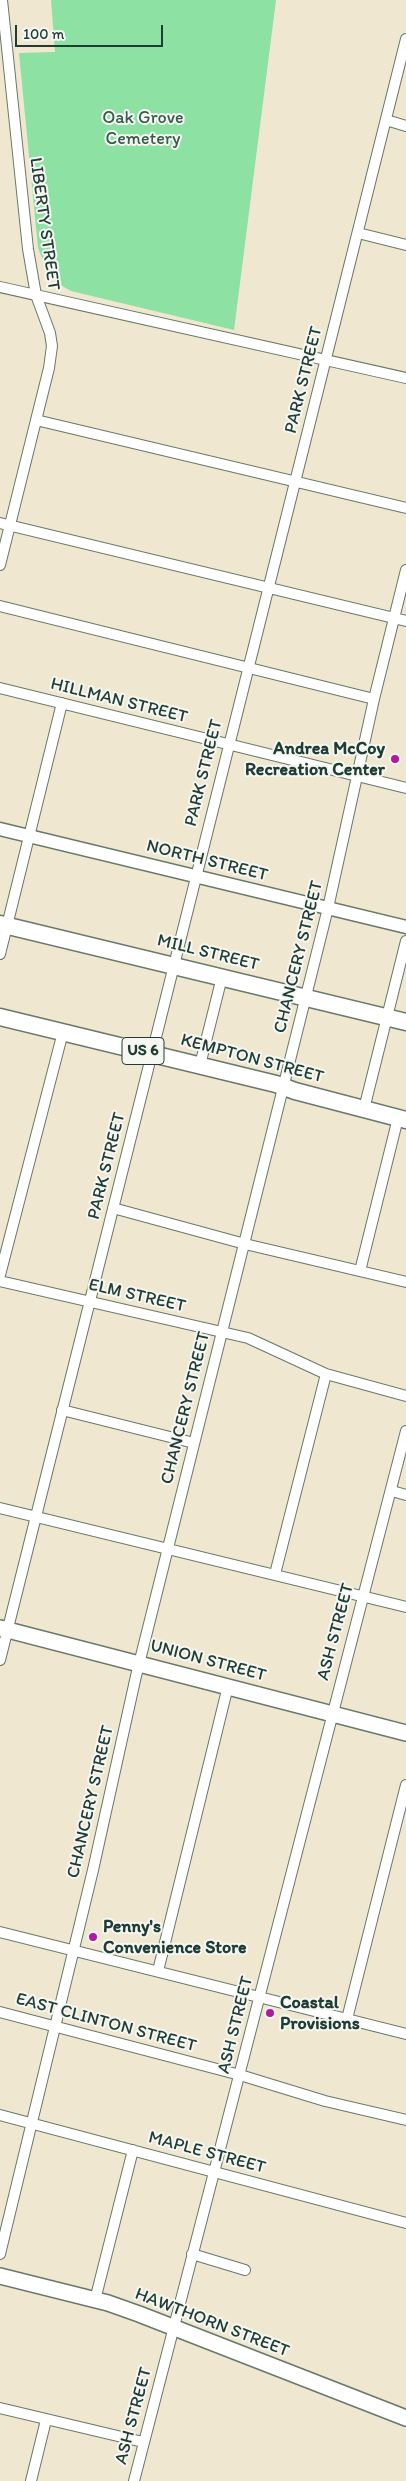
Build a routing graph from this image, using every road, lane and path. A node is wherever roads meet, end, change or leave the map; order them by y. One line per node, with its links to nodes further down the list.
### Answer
1 (2, 0): 8 (street, LIBERTY STREET)
2 (406, 39): 3 (street, PARK STREET)
3 (386, 120): 4 (street); 5 (street, PARK STREET)
4 (406, 126)
5 (358, 233): 6 (street); 9 (street, PARK STREET)
6 (406, 244)
7 (0, 287): 8 (street)
8 (36, 295): 9 (street); 11 (street, LIBERTY STREET)
9 (326, 359): 10 (street); 12 (street, PARK STREET)
10 (406, 378)
11 (36, 420): 12 (street); 14 (street, LIBERTY STREET)
12 (295, 482): 13 (street); 17 (street, PARK STREET)
13 (406, 508)
14 (5, 524): 15 (street, LIBERTY STREET); 17 (street)
15 (0, 565)
16 (406, 570): 19 (street, CHANCERY STREET)
17 (269, 587): 19 (street); 21 (street, PARK STREET)
18 (0, 606): 21 (street)
19 (395, 618): 20 (street); 23 (street, CHANCERY STREET)
20 (406, 621)
21 (247, 667): 23 (street); 25 (street, PARK STREET)
22 (0, 688): 24 (street, HILLMAN STREET)
23 (374, 699): 26 (street, CHANCERY STREET)
24 (62, 703): 25 (street, HILLMAN STREET); 29 (street)
25 (229, 744): 26 (street, HILLMAN STREET); 30 (street, PARK STREET)
26 (359, 776): 27 (street, HILLMAN STREET); 31 (street, CHANCERY STREET)
27 (406, 788)
28 (0, 829): 29 (street, NORTH STREET)
29 (29, 836): 30 (street, NORTH STREET); 32 (street)
30 (196, 876): 31 (street, NORTH STREET); 36 (street, PARK STREET)
31 (328, 908): 33 (street, NORTH STREET); 38 (street, CHANCERY STREET)
32 (4, 925): 35 (street); 36 (main road, MILL STREET)
33 (406, 927)
34 (406, 941): 40 (street)
35 (0, 954)
36 (173, 966): 37 (main road, MILL STREET); 43 (street, PARK STREET)
37 (222, 977): 38 (main road, MILL STREET); 44 (street)
38 (306, 998): 40 (main road, MILL STREET); 45 (street, CHANCERY STREET)
39 (0, 1016): 42 (main road, KEMPTON STREET / US 6)
40 (387, 1017): 41 (main road, MILL STREET); 46 (street)
41 (406, 1022)
42 (63, 1032): 43 (main road, KEMPTON STREET / US 6); 51 (street)
43 (152, 1053): 44 (main road, KEMPTON STREET / US 6); 48 (street, PARK STREET)
44 (200, 1065): 45 (main road, KEMPTON STREET / US 6)
45 (285, 1087): 46 (main road, KEMPTON STREET / US 6); 49 (street, CHANCERY STREET)
46 (364, 1109): 47 (main road, KEMPTON STREET / US 6)
47 (402, 1119): 50 (street)
48 (113, 1208): 49 (street); 54 (street, PARK STREET)
49 (245, 1244): 50 (street); 55 (street, CHANCERY STREET)
50 (360, 1271): 53 (street)
51 (0, 1276)
52 (0, 1281): 54 (street, ELM STREET)
53 (406, 1282)
54 (90, 1302): 55 (street, ELM STREET); 58 (street, PARK STREET)
55 (222, 1332): 56 (street, ELM STREET); 60 (street, CHANCERY STREET)
56 (326, 1374): 57 (street, ELM STREET); 66 (street)
57 (406, 1396)
58 (62, 1410): 60 (street); 64 (street, PARK STREET)
59 (406, 1431): 61 (street, ASH STREET)
60 (194, 1443): 65 (street, CHANCERY STREET)
61 (392, 1491): 62 (street); 67 (street, ASH STREET)
62 (406, 1495)
63 (0, 1508): 64 (street)
64 (36, 1517): 65 (street); 69 (street, PARK STREET)
65 (169, 1548): 66 (street); 71 (street, CHANCERY STREET)
66 (275, 1574): 67 (street)
67 (362, 1595): 68 (street); 73 (street, ASH STREET)
68 (406, 1607)
69 (4, 1629): 70 (street, PARK STREET); 71 (main road, UNION STREET)
70 (0, 1660)
71 (139, 1663): 72 (main road, UNION STREET); 77 (street, CHANCERY STREET)
72 (228, 1686): 73 (main road, UNION STREET); 78 (street)
73 (332, 1713): 74 (main road, UNION STREET); 79 (street, ASH STREET)
74 (406, 1733)
75 (406, 1785): 81 (street)
76 (0, 1932): 77 (street)
77 (74, 1950): 78 (street); 82 (street, CHANCERY STREET)
78 (158, 1971): 79 (street)
79 (259, 1996): 81 (street); 84 (street, ASH STREET)
80 (0, 2012): 82 (street, EAST CLINTON STREET)
81 (348, 2019): 83 (street)
82 (56, 2026): 84 (street, EAST CLINTON STREET); 87 (street, CHANCERY STREET)
83 (406, 2034)
84 (240, 2075): 86 (street, EAST CLINTON STREET); 89 (street, ASH STREET)
85 (0, 2115): 87 (street, MAPLE STREET)
86 (406, 2120)
87 (32, 2124): 88 (street, MAPLE STREET); 91 (street, CHANCERY STREET)
88 (133, 2150): 89 (street, MAPLE STREET); 95 (street)
89 (215, 2172): 90 (street, MAPLE STREET); 92 (street, ASH STREET)
90 (406, 2223)
91 (0, 2254)
92 (192, 2254): 93 (street); 96 (street, ASH STREET)
93 (245, 2270)
94 (0, 2276): 95 (main road, HAWTHORN STREET)
95 (95, 2300): 96 (main road, HAWTHORN STREET)
96 (175, 2327): 98 (main road, HAWTHORN STREET); 100 (street, ASH STREET)
97 (0, 2408): 99 (street)
98 (406, 2418)
99 (46, 2420): 100 (street); 101 (street)
100 (143, 2442): 102 (street, ASH STREET)
101 (31, 2481)
102 (134, 2481)

